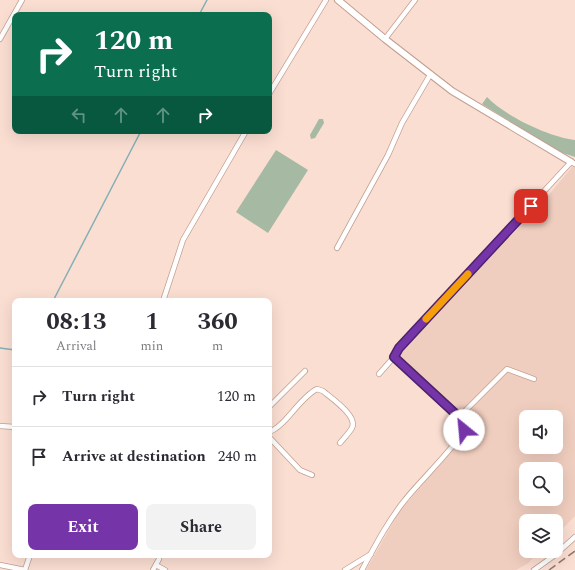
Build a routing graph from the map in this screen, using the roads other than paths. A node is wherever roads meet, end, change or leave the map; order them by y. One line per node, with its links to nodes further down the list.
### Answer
1 (22, 0): 5 (street)
2 (326, 0): 10 (street)
3 (338, 0): 8 (street)
4 (415, 0): 8 (street)
5 (15, 12)
6 (12, 18): 7 (street)
7 (0, 39)
8 (385, 39): 9 (street)
9 (430, 75): 12 (street); 13 (street)
10 (272, 89)
11 (244, 134): 14 (street)
12 (573, 163): 15 (street)
13 (337, 248)
14 (164, 298)
15 (394, 357): 17 (street); 20 (street)
16 (305, 371): 19 (street)
17 (379, 374)
18 (534, 379): 20 (street)
19 (272, 404)
20 (459, 417): 28 (street)
21 (0, 426): 22 (street)
22 (12, 427)
23 (272, 430): 25 (street)
24 (272, 441): 26 (street)
25 (340, 443)
26 (312, 475)
27 (575, 537): 36 (street)
28 (371, 554): 34 (street); 35 (street)
29 (29, 558): 31 (street)
30 (158, 558): 32 (street)
31 (0, 565)
32 (154, 568): 33 (street)
33 (165, 570)
34 (345, 570)
35 (362, 570)
36 (534, 570)

